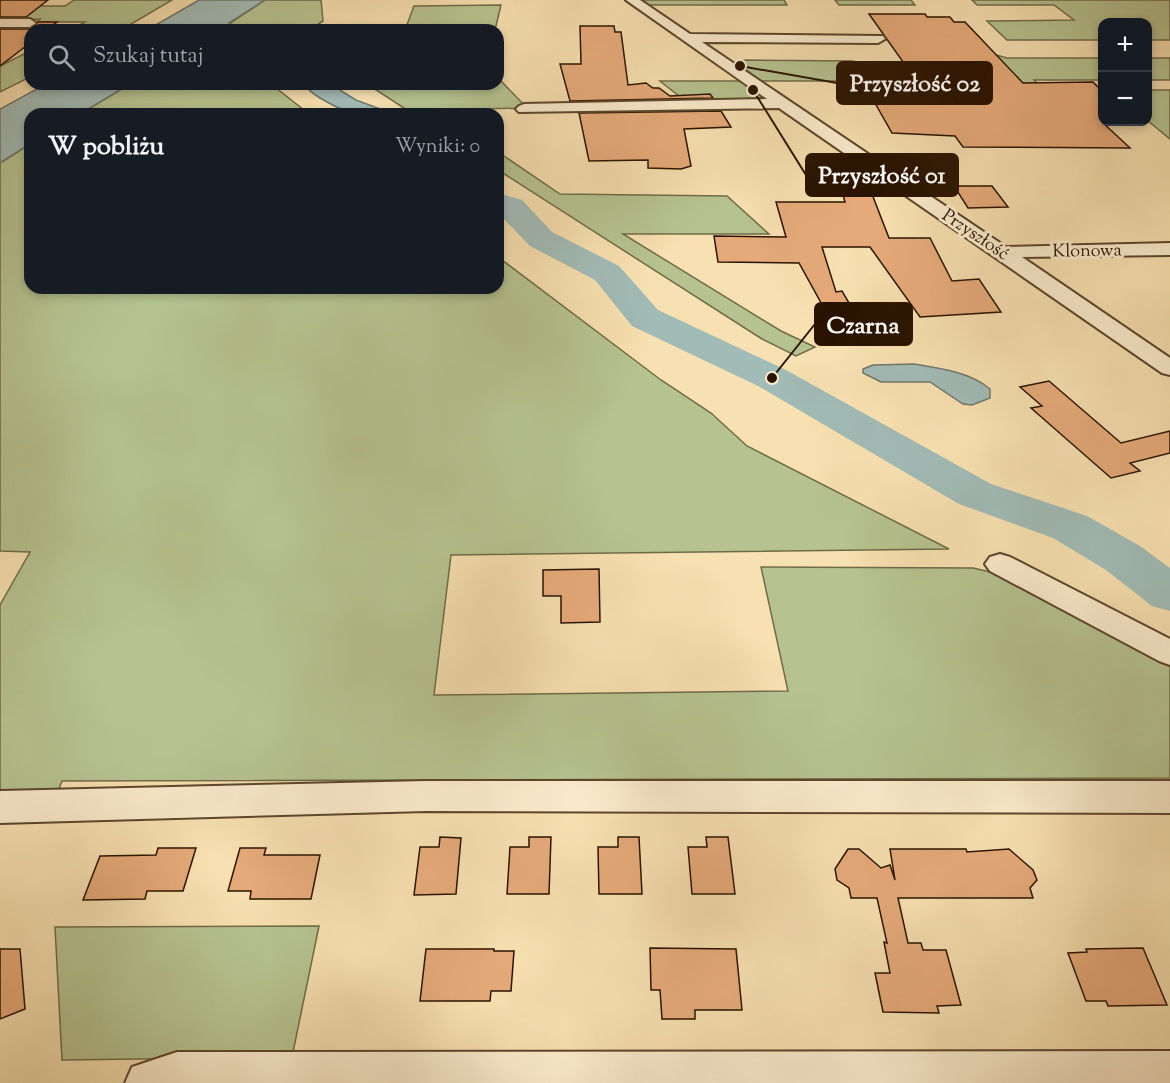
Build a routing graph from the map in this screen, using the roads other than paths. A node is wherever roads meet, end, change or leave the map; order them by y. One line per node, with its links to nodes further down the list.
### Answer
1 (632, 0): 4 (street, Przyszłość)
2 (0, 24): 3 (street)
3 (30, 24)
4 (688, 38): 5 (street); 6 (street, Przyszłość)
5 (878, 39)
6 (783, 103): 7 (street); 9 (street, Przyszłość)
7 (524, 109)
8 (1170, 249): 9 (street, Klonowa)
9 (1004, 254): 10 (street, Przyszłość)
10 (1170, 368)
11 (1000, 564): 12 (street)
12 (1170, 653)
13 (1170, 797): 14 (street)
14 (0, 807)
15 (1170, 1074): 16 (street)
16 (148, 1083)

